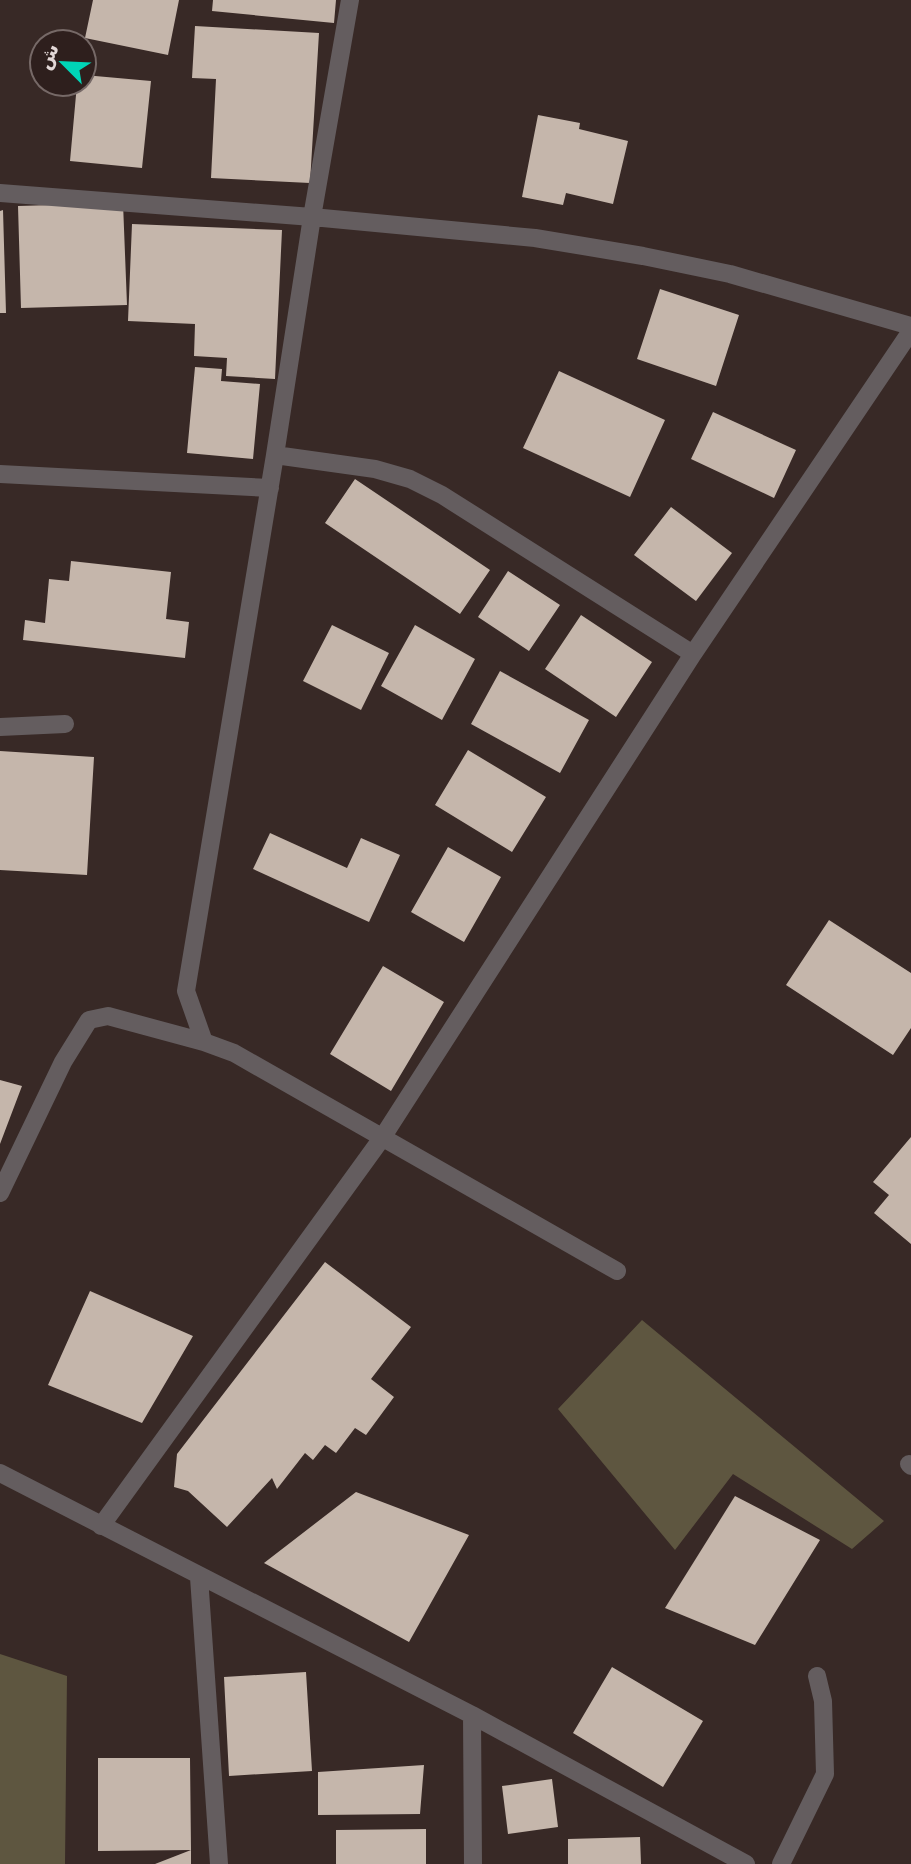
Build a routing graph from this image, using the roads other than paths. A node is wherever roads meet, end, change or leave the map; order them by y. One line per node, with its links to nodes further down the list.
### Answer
1 (350, 0): 3 (street)
2 (0, 193): 3 (street)
3 (312, 217): 4 (street); 5 (street)
4 (911, 329): 8 (street)
5 (275, 455): 7 (street); 8 (street)
6 (0, 474): 7 (street)
7 (270, 488): 11 (street)
8 (693, 654): 12 (street)
9 (65, 724): 10 (street)
10 (0, 727)
11 (204, 1042): 12 (street); 13 (street)
12 (382, 1138): 14 (street); 16 (street)
13 (0, 1194)
14 (617, 1271)
15 (0, 1473): 16 (street)
16 (101, 1526): 17 (street)
17 (199, 1577): 19 (street); 20 (street)
18 (817, 1676): 23 (street)
19 (472, 1715): 21 (street); 22 (street)
20 (219, 1864)
21 (473, 1864)
22 (746, 1864)
23 (781, 1864)

